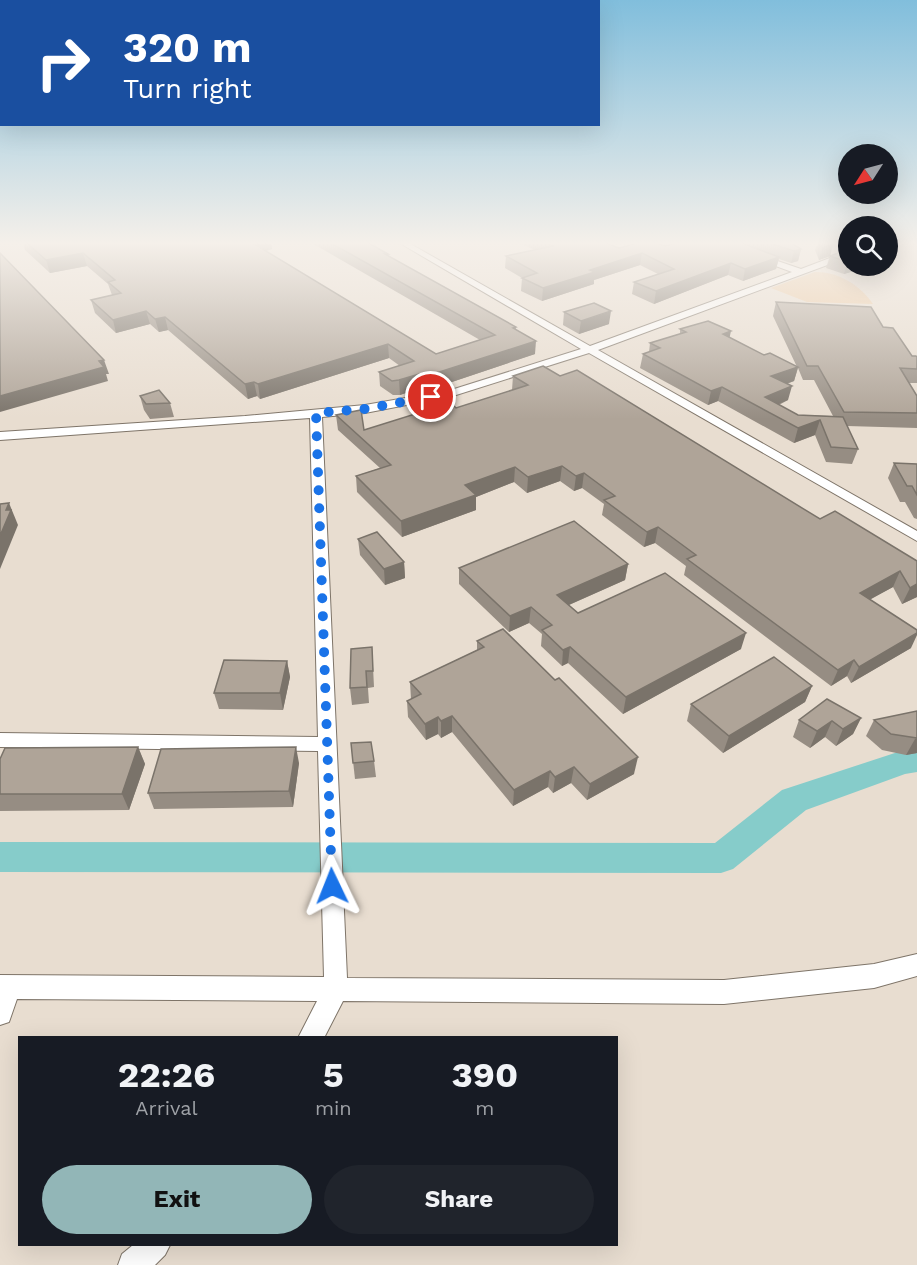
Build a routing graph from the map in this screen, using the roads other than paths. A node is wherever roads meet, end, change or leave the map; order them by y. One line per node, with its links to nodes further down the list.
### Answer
1 (504, 301): 3 (street)
2 (719, 301): 3 (street)
3 (588, 350): 4 (street); 6 (street)
4 (316, 413): 5 (street); 8 (street)
5 (0, 436)
6 (917, 537)
7 (0, 740): 8 (street)
8 (327, 744): 11 (street)
9 (917, 965): 11 (street)
10 (5, 987): 11 (street); 12 (street)
11 (336, 991): 13 (street)
12 (0, 1013)
13 (311, 1036)
14 (153, 1246): 15 (street)
15 (133, 1265)

